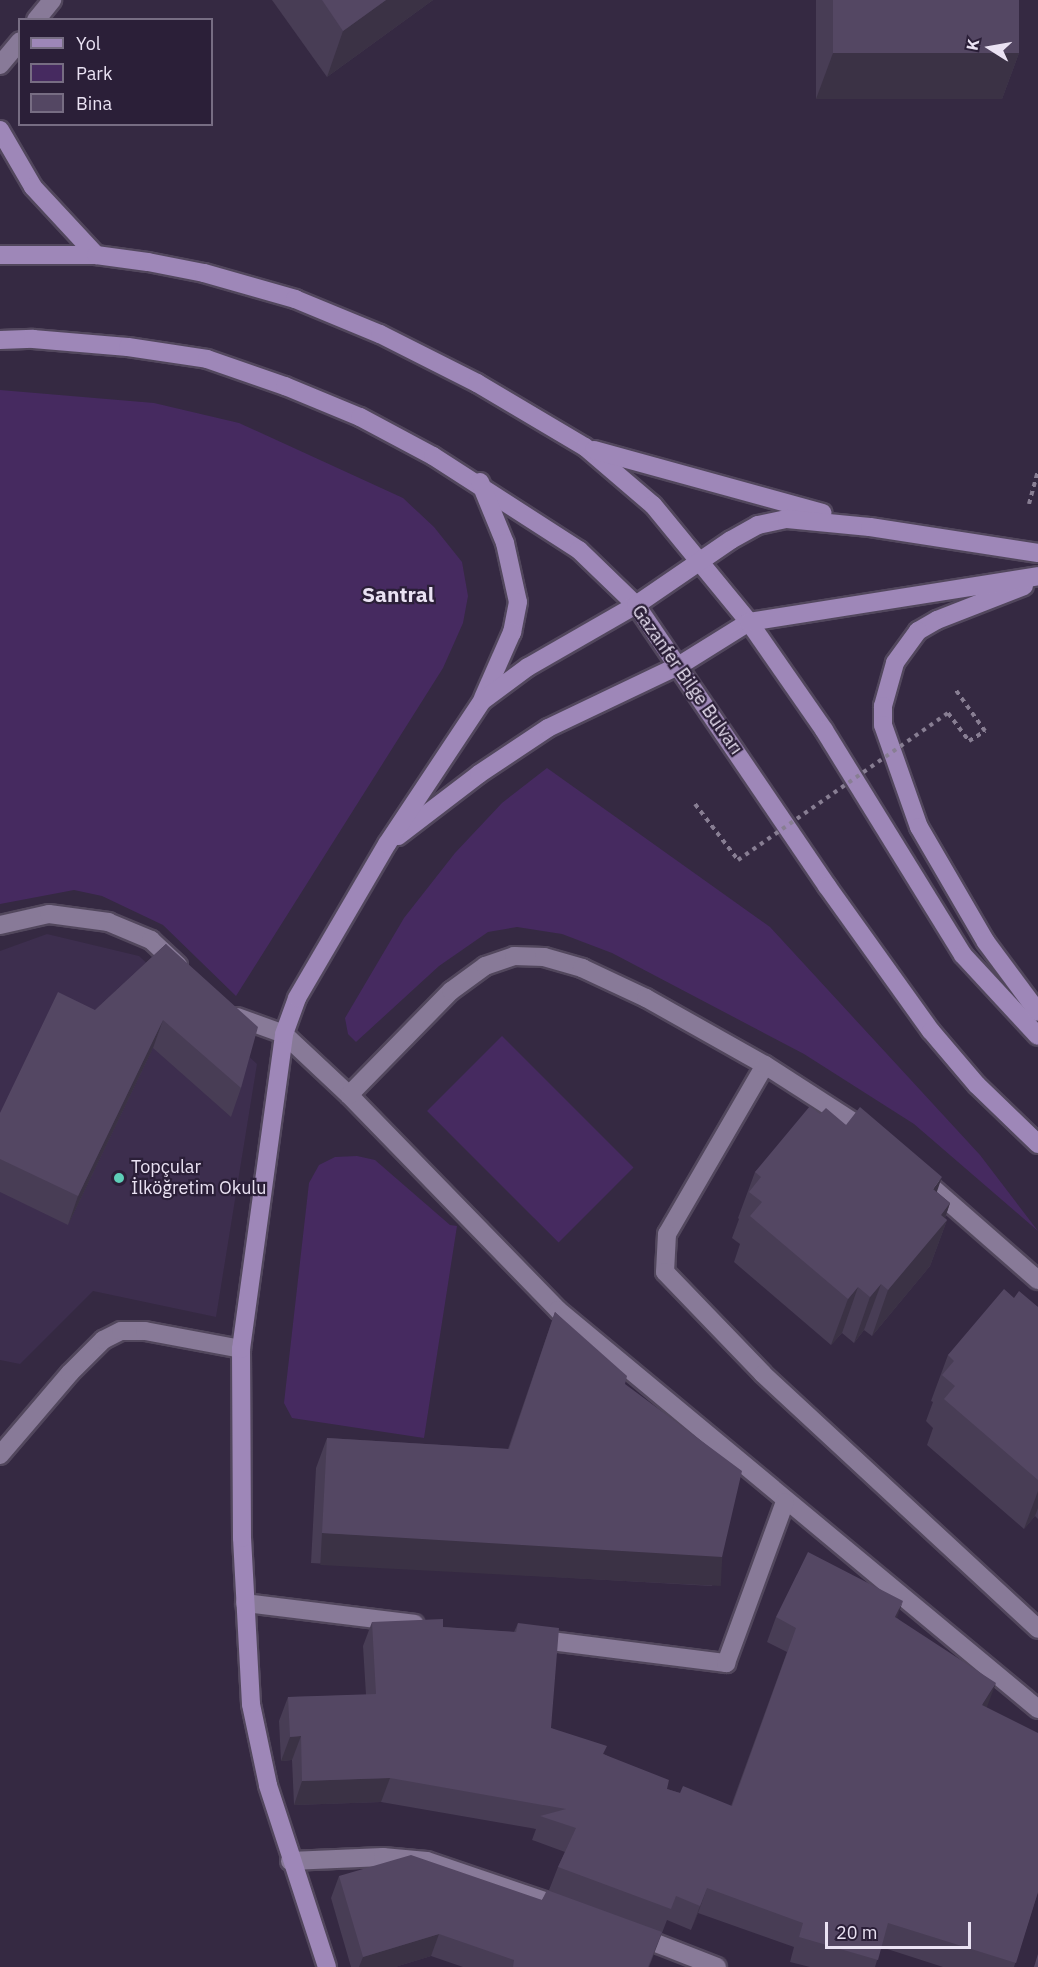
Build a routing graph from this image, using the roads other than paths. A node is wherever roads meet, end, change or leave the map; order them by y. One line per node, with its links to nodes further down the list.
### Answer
1 (52, 0): 2 (street)
2 (38, 18)
3 (18, 42): 4 (street)
4 (0, 65)
5 (0, 130): 7 (main road)
6 (0, 255): 7 (main road)
7 (96, 255): 9 (main road)
8 (0, 340): 10 (main road, Gazanfer Bilge Bulvarı)
9 (585, 447): 11 (main road); 13 (main road)
10 (480, 482): 15 (main road, Gazanfer Bilge Bulvarı); 18 (main road)
11 (870, 527): 12 (main road); 13 (main road)
12 (1038, 553)
13 (700, 560): 15 (main road); 16 (main road)
14 (1038, 578): 16 (main road); 23 (main road)
15 (636, 605): 17 (main road, Gazanfer Bilge Bulvarı); 18 (main road)
16 (749, 622): 17 (main road); 25 (main road)
17 (680, 665): 19 (main road); 29 (main road, Gazanfer Bilge Bulvarı)
18 (482, 701): 19 (main road)
19 (387, 844): 24 (main road)
20 (0, 925): 21 (street)
21 (194, 978)
22 (220, 1001): 24 (street)
23 (1038, 1012)
24 (284, 1034): 27 (street); 32 (main road)
25 (1038, 1036)
26 (765, 1065): 27 (street); 28 (street); 37 (street)
27 (349, 1095): 34 (street)
28 (881, 1142)
29 (1038, 1144)
30 (907, 1165): 31 (street)
31 (1038, 1280)
32 (242, 1349): 33 (street); 35 (main road)
33 (0, 1455)
34 (785, 1502): 38 (street); 39 (street)
35 (245, 1603): 36 (street); 40 (main road)
36 (433, 1626)
37 (1038, 1629)
38 (515, 1636)
39 (1038, 1709)
40 (290, 1861): 41 (street); 43 (main road)
41 (584, 1914)
42 (617, 1928): 44 (street)
43 (327, 1967)
44 (717, 1967)

